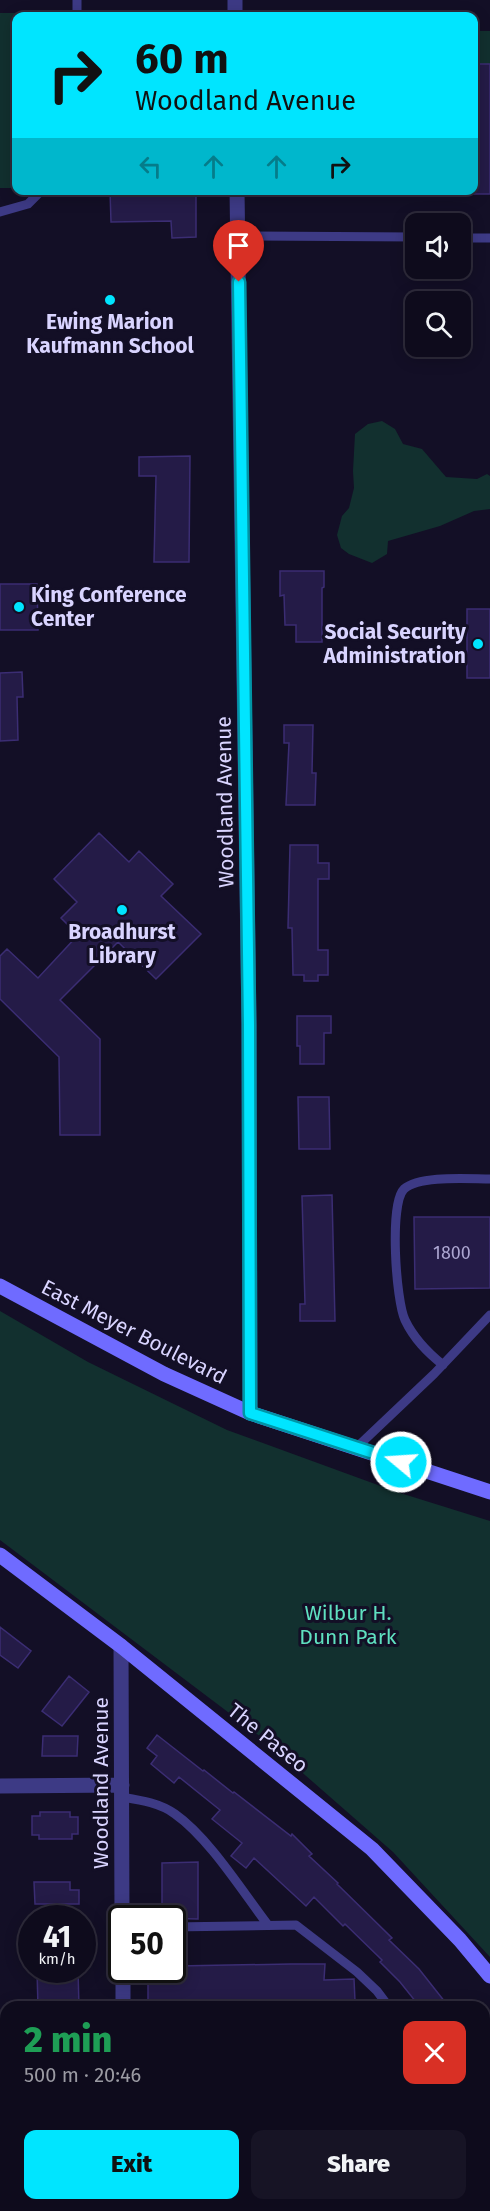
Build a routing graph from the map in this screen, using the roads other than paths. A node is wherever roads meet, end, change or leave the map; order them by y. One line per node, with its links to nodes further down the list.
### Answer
1 (37, 195): 3 (lane)
2 (237, 195): 4 (street, Woodland Avenue)
3 (1, 211)
4 (238, 236): 5 (lane); 12 (street, Woodland Avenue)
5 (405, 237)
6 (471, 238): 7 (lane)
7 (490, 238)
8 (490, 1179): 11 (lane)
9 (0, 1286): 12 (main road, East Meyer Boulevard)
10 (490, 1315): 11 (lane)
11 (443, 1365): 13 (lane)
12 (250, 1413): 13 (main road, East Meyer Boulevard)
13 (356, 1448): 14 (main road, East Meyer Boulevard)
14 (490, 1492)
15 (0, 1555): 16 (main road, The Paseo)
16 (121, 1646): 18 (street, Woodland Avenue); 22 (main road, The Paseo)
17 (0, 1786): 18 (street)
18 (122, 1791): 19 (street, Woodland Avenue); 20 (lane)
19 (122, 1905)
20 (268, 1925): 21 (lane); 25 (lane)
21 (186, 1927)
22 (490, 1976)
23 (123, 1983): 24 (street)
24 (123, 2001)
25 (384, 2001)

